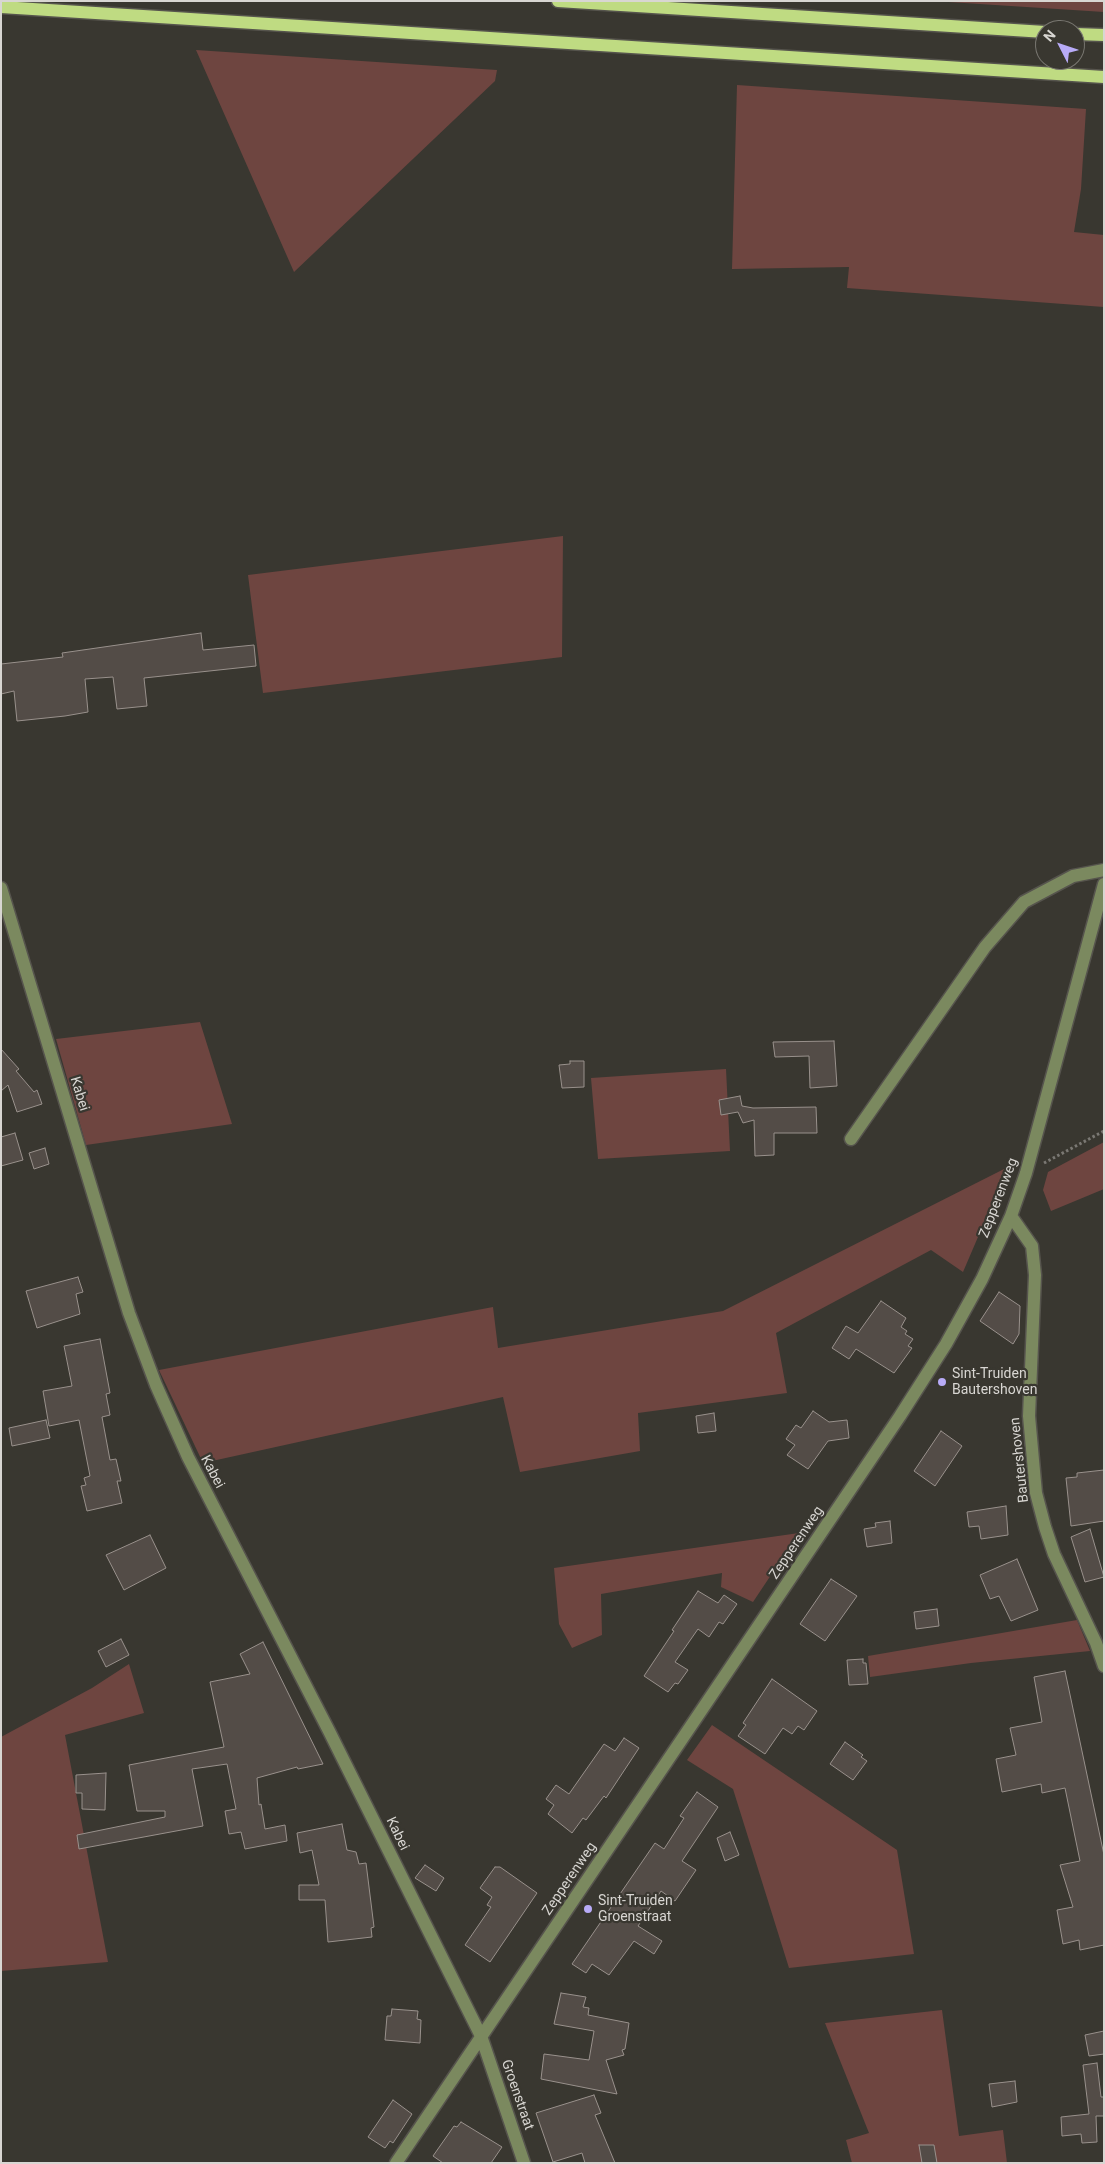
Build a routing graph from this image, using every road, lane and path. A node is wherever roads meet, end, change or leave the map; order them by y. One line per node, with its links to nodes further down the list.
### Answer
1 (558, 1): 3 (main road)
2 (1, 7): 6 (main road)
3 (1035, 31)
4 (1085, 34): 5 (main road)
5 (1104, 35)
6 (1104, 76)
7 (1104, 870): 11 (street)
8 (1104, 884): 12 (street, Zepperenweg)
9 (1, 888): 15 (street, Kabei)
10 (1104, 1131): 12 (path)
11 (851, 1139)
12 (1026, 1173): 13 (street, Zepperenweg)
13 (1011, 1216): 14 (street, Bautershoven); 15 (street, Zepperenweg)
14 (1104, 1666)
15 (481, 2036): 16 (street, Zepperenweg); 17 (street, Groenstraat)
16 (396, 2163)
17 (524, 2163)

